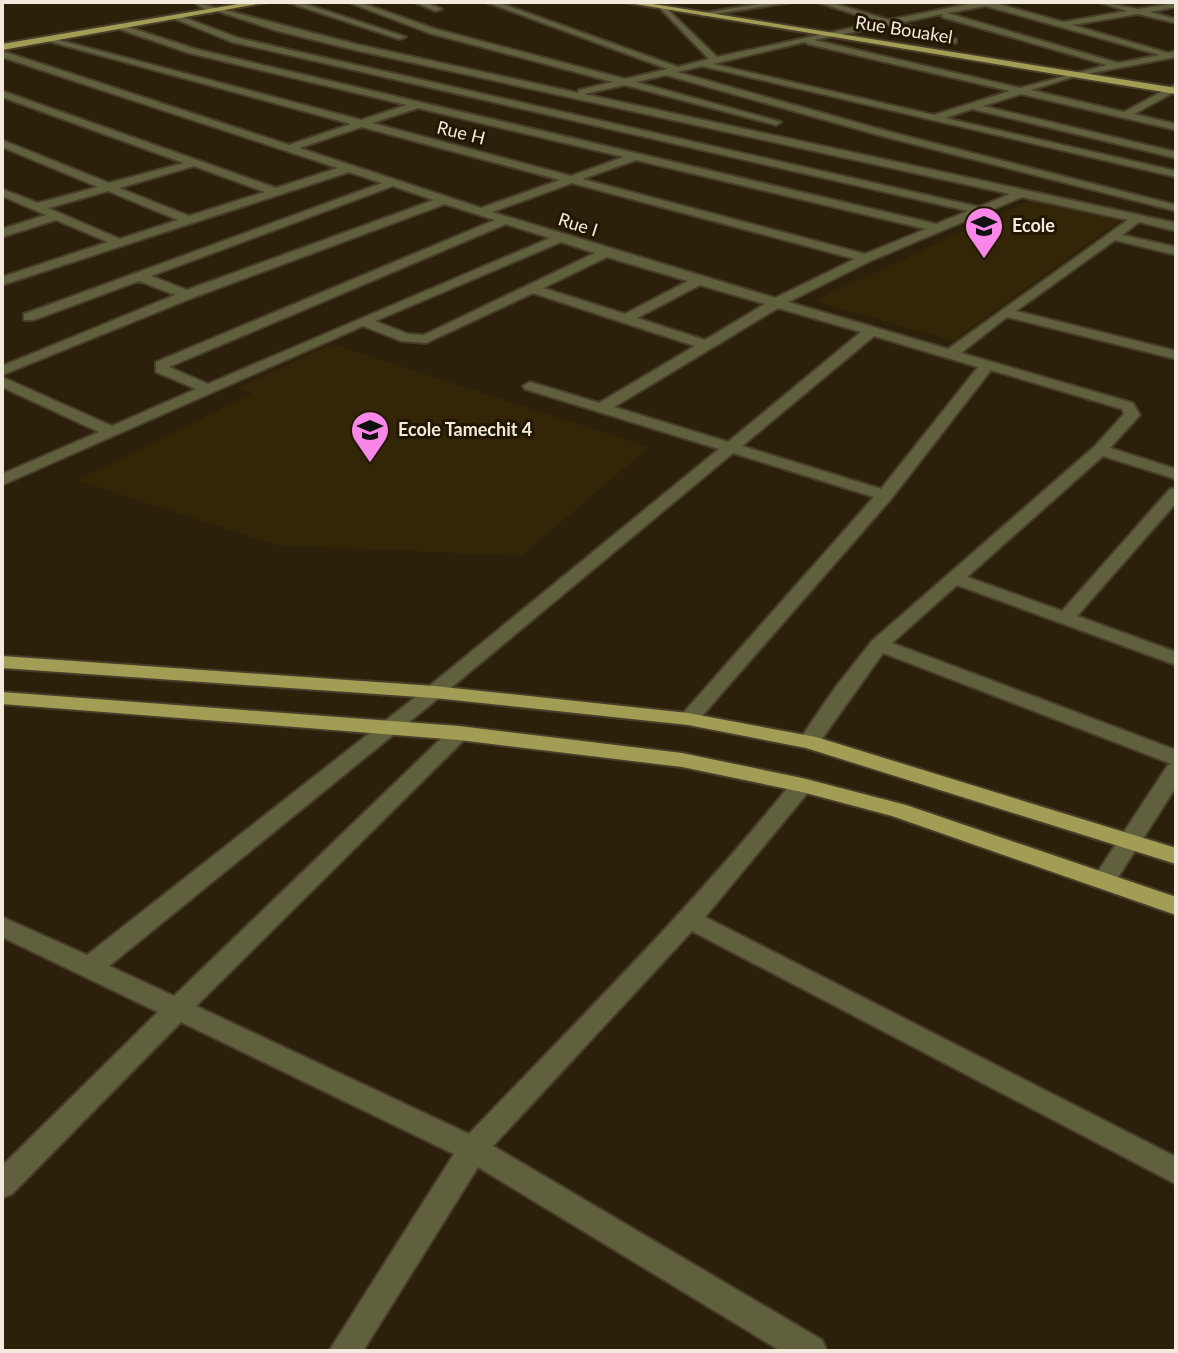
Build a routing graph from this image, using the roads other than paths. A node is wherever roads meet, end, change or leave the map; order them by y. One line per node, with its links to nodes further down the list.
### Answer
1 (198, 2): 19 (street)
2 (264, 2): 19 (main road)
3 (291, 2): 34 (street)
4 (352, 2): 30 (street)
5 (418, 2): 18 (street)
6 (627, 2): 17 (main road, Rue Bouakel)
7 (735, 2): 16 (street)
8 (788, 2): 16 (street)
9 (821, 2): 26 (street)
10 (928, 2): 20 (street)
11 (1103, 2): 21 (street)
12 (1170, 2): 15 (street)
13 (498, 3): 49 (street)
14 (984, 3): 20 (street); 27 (street)
15 (1176, 4): 21 (street)
16 (751, 7): 23 (street)
17 (661, 8): 23 (main road, Rue Bouakel); 45 (street)
18 (438, 9)
19 (216, 10): 24 (main road); 29 (street)
20 (955, 10): 22 (street)
21 (1137, 11): 25 (street); 27 (street)
22 (938, 13): 26 (street); 31 (street)
23 (702, 14): 32 (main road, Rue Bouakel)
24 (178, 17): 28 (main road); 37 (street)
25 (1176, 21)
26 (889, 22): 32 (street); 39 (street)
27 (1060, 24): 31 (street); 44 (street)
28 (122, 27): 36 (main road); 42 (street)
29 (281, 29): 37 (street); 40 (street)
30 (432, 31): 34 (street); 52 (street)
31 (1008, 32): 33 (street); 48 (street)
32 (828, 34): 38 (street); 41 (main road, Rue Bouakel)
33 (979, 36)
34 (402, 37): 40 (street)
35 (966, 38): 39 (street)
36 (48, 40): 43 (main road); 46 (street, Rue H)
37 (235, 40): 53 (street)
38 (804, 40): 45 (street); 55 (street)
39 (953, 41): 41 (street)
40 (355, 47): 50 (street)
41 (915, 48): 51 (main road, Rue Bouakel)
42 (192, 51): 46 (street); 59 (street)
43 (3, 54): 72 (street, Rue I)
44 (1174, 55): 48 (street)
45 (716, 61): 47 (street)
46 (138, 63): 67 (street, Rue H)
47 (703, 64): 49 (street); 58 (street)
48 (1116, 65): 51 (street)
49 (674, 71): 52 (street); 62 (street)
50 (479, 74): 53 (street); 57 (street)
51 (1074, 74): 54 (main road, Rue Bouakel); 55 (street)
52 (628, 82): 57 (street); 66 (street)
53 (445, 88): 59 (street); 60 (street)
54 (1174, 89): 63 (street)
55 (1017, 91): 61 (street); 63 (street)
56 (2, 94): 77 (street)
57 (576, 94): 60 (street); 69 (street)
58 (838, 97): 62 (street); 65 (street)
59 (412, 103): 64 (street); 67 (street)
60 (521, 106): 64 (street); 73 (street)
61 (971, 106): 65 (street); 75 (street)
62 (804, 110): 66 (street); 70 (street)
63 (1125, 115): 68 (street)
64 (477, 118): 76 (street)
65 (932, 119): 70 (street); 80 (street)
66 (776, 122): 69 (street)
67 (360, 124): 72 (street); 81 (street, Rue H)
68 (1176, 127)
69 (751, 134): 73 (street); 74 (street)
70 (886, 134): 74 (street); 82 (street)
71 (2, 143): 84 (street)
72 (287, 149): 79 (street, Rue I)
73 (718, 150): 78 (street); 91 (street)
74 (840, 152): 87 (street)
75 (1176, 155)
76 (636, 156): 78 (street); 81 (street)
77 (194, 163): 84 (street); 85 (street)
78 (685, 167): 98 (street)
79 (346, 169): 83 (street, Rue I); 85 (street)
80 (1176, 174)
81 (573, 178): 92 (street); 105 (street, Rue H)
82 (1057, 179): 87 (street); 90 (street)
83 (392, 183): 88 (street, Rue I); 106 (street)
84 (108, 187): 89 (street); 96 (street)
85 (273, 191): 96 (street)
86 (2, 192): 89 (street)
87 (1022, 193): 91 (street); 94 (street)
88 (445, 200): 92 (street, Rue I); 110 (street)
89 (38, 207): 93 (street)
90 (1176, 208)
91 (978, 210): 98 (street)
92 (481, 212): 95 (street, Rue I)
93 (58, 215): 99 (street); 102 (street)
94 (1138, 218): 97 (street); 100 (street)
95 (505, 220): 101 (street, Rue I); 124 (street)
96 (190, 221): 102 (street)
97 (1176, 227)
98 (937, 228): 105 (street)
99 (2, 233)
100 (1113, 236): 103 (street); 112 (street)
101 (561, 238): 104 (street, Rue I); 115 (street)
102 (122, 244): 108 (street)
103 (1176, 251)
104 (606, 253): 107 (street, Rue I); 109 (street)
105 (866, 258): 111 (street)
106 (138, 276): 110 (street); 113 (street)
107 (699, 280): 111 (street, Rue I); 114 (street)
108 (2, 281)
109 (531, 288): 114 (street); 115 (street)
110 (187, 295): 121 (street)
111 (776, 303): 116 (street, Rue I); 117 (street)
112 (1005, 312): 118 (street); 119 (street)
113 (29, 317)
114 (626, 319): 117 (street)
115 (363, 321): 124 (street)
116 (870, 332): 118 (street, Rue I); 127 (street)
117 (706, 345): 125 (street)
118 (950, 354): 120 (street, Rue I)
119 (1176, 355)
120 (988, 364): 128 (street, Rue I); 132 (street)
121 (2, 371)
122 (2, 381): 126 (street)
123 (530, 386): 125 (street)
124 (208, 389): 126 (street)
125 (601, 408): 127 (street)
126 (112, 432): 130 (street)
127 (729, 447): 132 (street); 138 (street)
128 (1100, 450): 129 (street); 133 (street)
129 (1176, 474)
130 (2, 480)
131 (1176, 493): 134 (street)
132 (885, 495): 140 (street)
133 (957, 579): 134 (street); 135 (street)
134 (1065, 619): 136 (street)
135 (879, 645): 143 (street); 144 (street)
136 (1176, 659)
137 (2, 662): 138 (main road)
138 (434, 692): 140 (main road); 141 (street)
139 (2, 698): 141 (main road)
140 (688, 719): 143 (main road)
141 (389, 727): 142 (main road); 153 (street)
142 (459, 733): 146 (main road); 154 (street)
143 (809, 742): 147 (main road)
144 (1176, 758)
145 (1176, 770): 147 (street)
146 (802, 785): 149 (main road); 151 (street)
147 (1133, 841): 148 (main road); 149 (street)
148 (1176, 856)
149 (1105, 879): 150 (main road)
150 (1176, 906)
151 (689, 919): 155 (street); 156 (street)
152 (5, 931): 153 (street)
153 (90, 967): 154 (street)
154 (177, 1009): 155 (street); 157 (street)
155 (473, 1149): 158 (street); 159 (street)
156 (1176, 1171)
157 (2, 1185)
158 (345, 1351)
159 (811, 1351)

